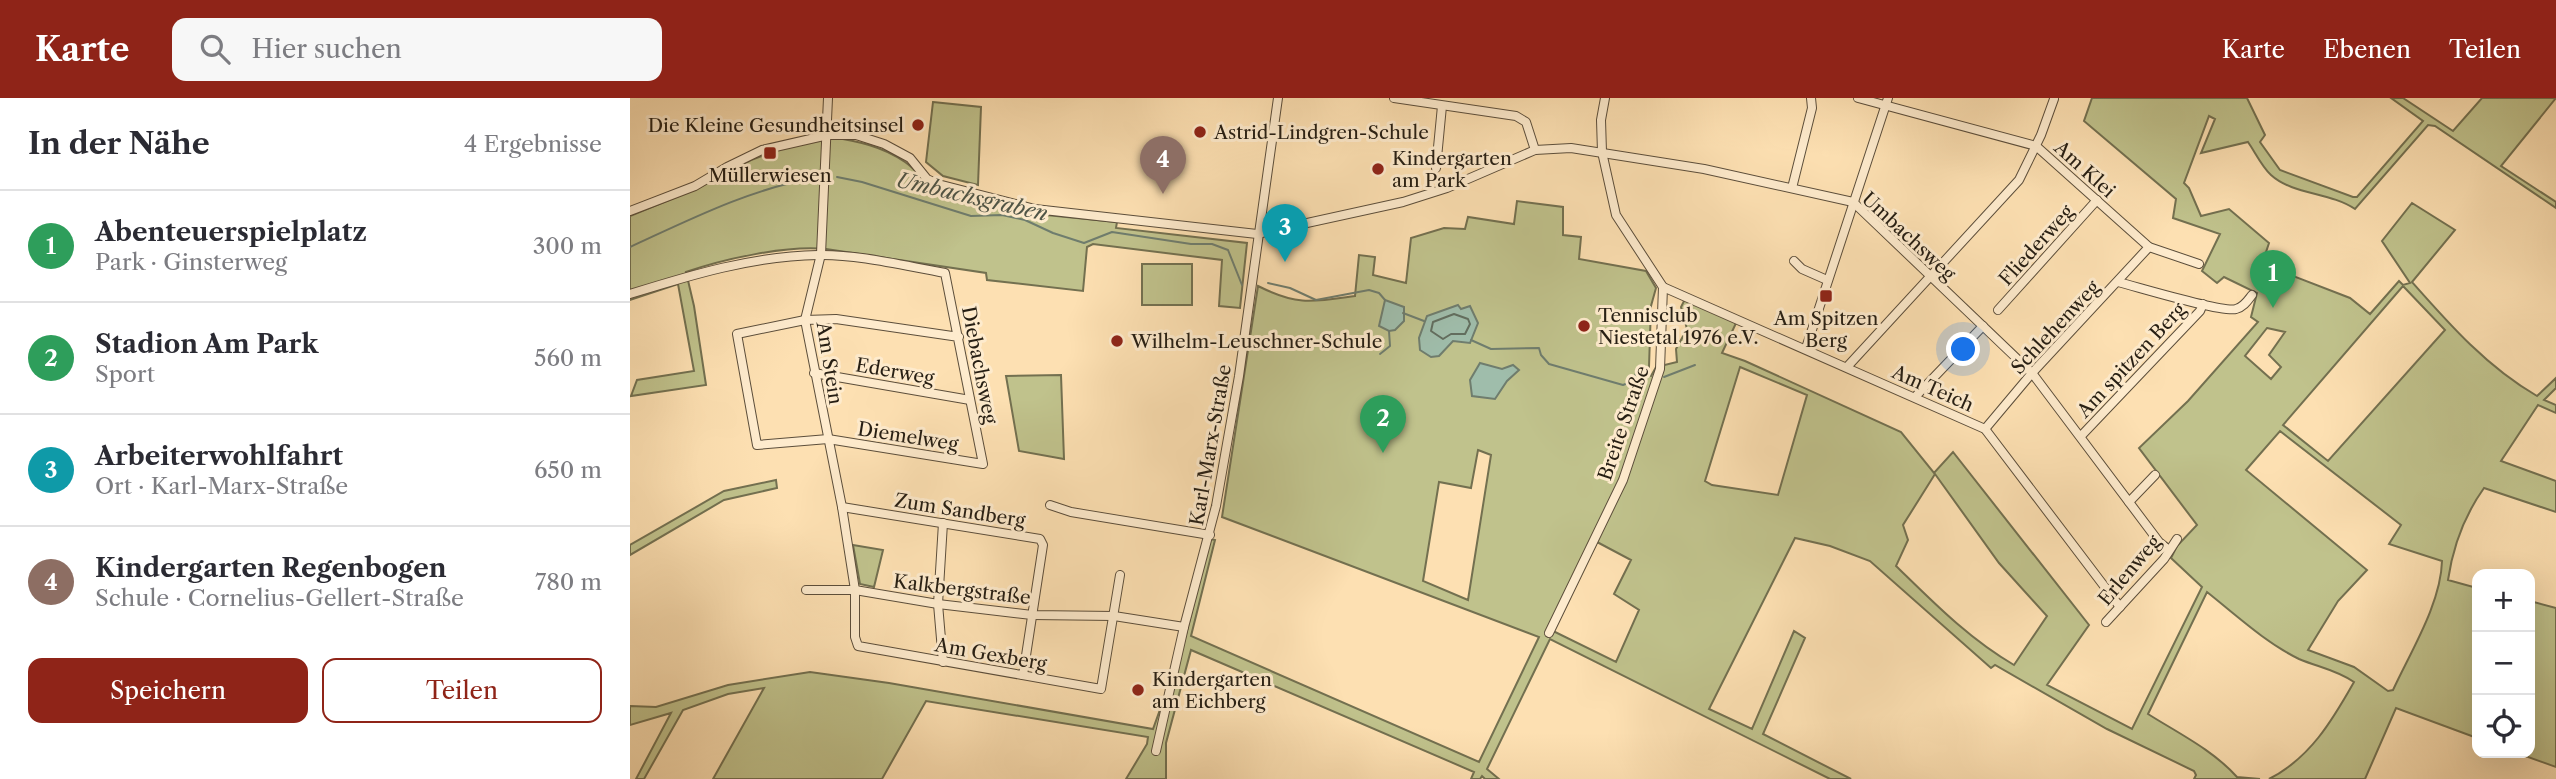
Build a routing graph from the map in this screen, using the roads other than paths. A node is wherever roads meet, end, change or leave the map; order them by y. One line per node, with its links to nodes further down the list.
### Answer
1 (828, 98): 10 (street, Am Stein)
2 (1278, 98): 19 (street, Karl-Marx-Straße)
3 (1394, 98): 9 (street)
4 (1605, 98): 13 (street)
5 (1811, 98): 15 (street)
6 (1858, 98): 8 (street, Am Klei)
7 (2054, 99): 11 (street)
8 (1887, 101): 11 (street, Am Klei); 17 (street)
9 (1442, 106): 12 (street); 14 (street)
10 (828, 135): 18 (street, Umbachsweg); 19 (street, Umbachsweg); 21 (street, Am Stein)
11 (2036, 146): 16 (street, Am Klei); 24 (street)
12 (1535, 150): 13 (street, Umbachsweg); 19 (street, Umbachsweg)
13 (1602, 152): 15 (street, Umbachsweg); 27 (street)
14 (1436, 168)
15 (1792, 188): 17 (street, Umbachsweg)
16 (2097, 200): 20 (street, Am Klei); 31 (street, Fliederweg)
17 (1853, 202): 24 (street, Umbachsweg); 25 (street)
18 (630, 211)
19 (1257, 234): 50 (street, Karl-Marx-Straße)
20 (2149, 247): 23 (street, Am Klei); 26 (street, Schlehenweg)
21 (821, 254): 28 (street); 32 (street, Am Stein); 34 (street, Diebachsweg)
22 (1794, 261): 25 (street)
23 (2199, 264)
24 (1930, 277): 33 (street, Umbachsweg); 36 (street)
25 (1827, 280): 35 (street)
26 (2118, 282): 30 (street); 38 (street, Schlehenweg)
27 (1664, 287): 35 (street, Am Teich); 62 (street, Breite Straße)
28 (630, 294)
29 (2252, 295): 30 (street)
30 (2203, 304): 42 (street, Am spitzen Berg)
31 (1998, 310)
32 (805, 320): 34 (street); 37 (street, Am Stein); 43 (street, Diemelweg)
33 (1983, 326): 38 (street, Umbachsweg); 39 (street)
34 (959, 337): 40 (street, Diebachsweg)
35 (1806, 348): 36 (street, Am Teich)
36 (1847, 367): 39 (street, Am Teich)
37 (814, 373): 40 (street, Ederweg); 43 (street, Am Stein)
38 (2032, 373): 41 (street, Schlehenweg); 42 (street, Umbachsweg)
39 (1915, 397): 41 (street, Am Teich)
40 (970, 400): 44 (street, Diebachsweg)
41 (1985, 429): 57 (street, Am Teich)
42 (2081, 436): 46 (street, Umbachsweg)
43 (828, 439): 44 (street, Diemelweg); 48 (street, Am Stein)
44 (983, 464)
45 (2155, 475): 46 (street)
46 (2129, 502): 52 (street, Umbachsweg)
47 (1051, 505): 50 (street)
48 (842, 507): 49 (street, Zum Sandberg); 55 (street, Am Stein)
49 (943, 523): 56 (street); 58 (street, Zum Sandberg)
50 (1210, 535): 61 (street, Karl-Marx-Straße)
51 (2177, 538): 52 (street, Erlenweg)
52 (2169, 550): 57 (street, Erlenweg)
53 (1120, 575): 59 (street)
54 (806, 590): 55 (street, Kalkbergstraße)
55 (855, 590): 56 (street, Kalkbergstraße); 63 (street, Am Gexberg)
56 (938, 604): 58 (street, Kalkbergstraße); 63 (street)
57 (2120, 607): 60 (street, Erlenweg)
58 (1032, 615): 59 (street, Kalkbergstraße); 64 (street)
59 (1114, 616): 61 (street, Kalkbergstraße); 64 (street, Am Gexberg)
60 (2106, 622)
61 (1184, 627): 65 (street, Karl-Marx-Straße)
62 (1549, 633)
63 (943, 662): 64 (street, Am Gexberg)
64 (1023, 675)
65 (1156, 751)

